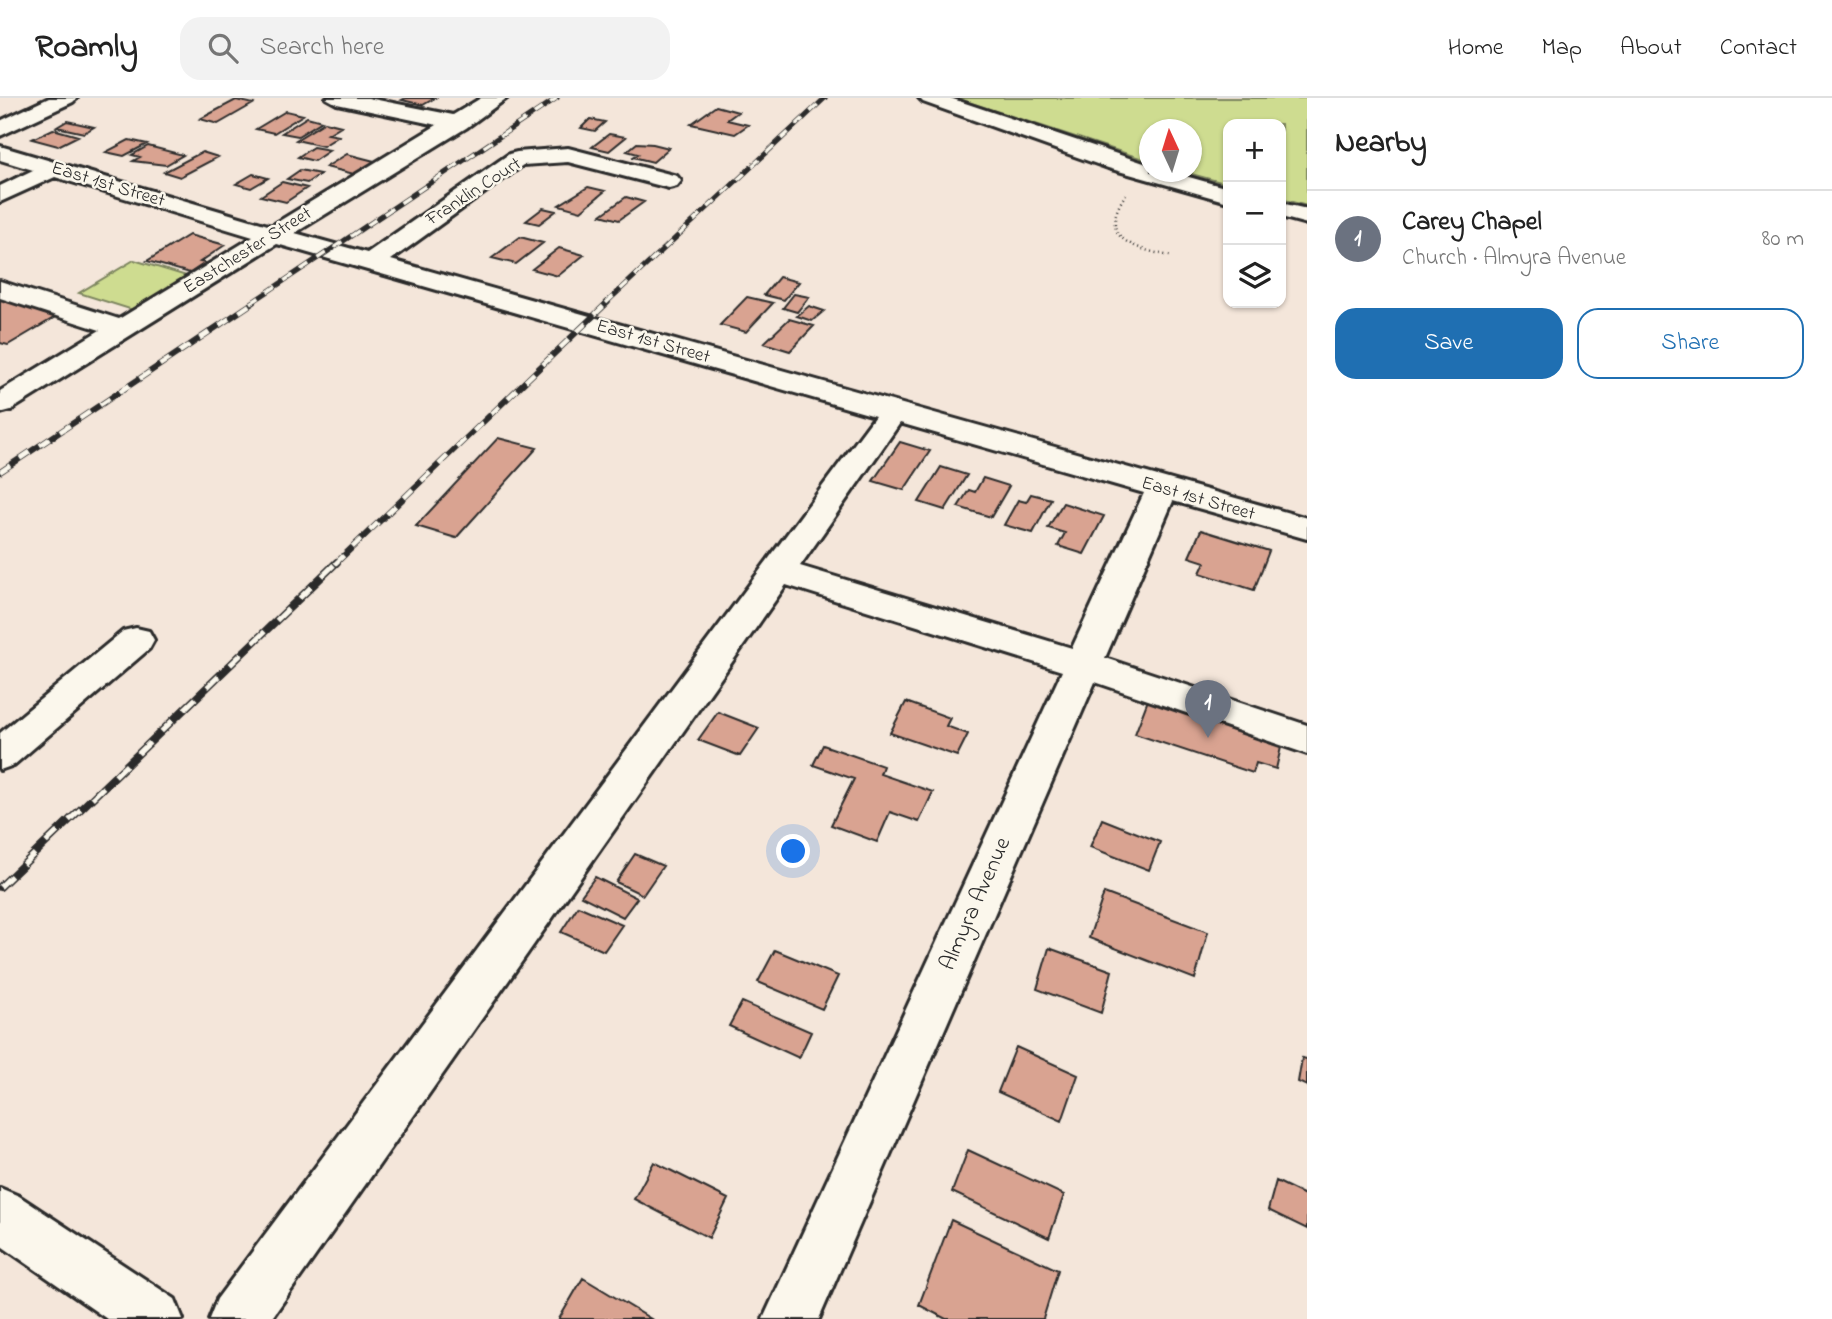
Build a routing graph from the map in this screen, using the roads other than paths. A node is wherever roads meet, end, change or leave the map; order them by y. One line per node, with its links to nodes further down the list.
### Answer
1 (66, 98): 6 (street)
2 (337, 98): 5 (street)
3 (496, 98): 5 (street, Eastchester Street)
4 (930, 98): 9 (street)
5 (458, 123): 16 (street, Eastchester Street)
6 (0, 129)
7 (0, 153): 8 (street, East 1st Street)
8 (53, 169): 13 (street); 16 (street, East 1st Street)
9 (1139, 169)
10 (669, 181): 17 (street, Franklin Court)
11 (1182, 182): 12 (street)
12 (1223, 194)
13 (0, 195)
14 (1286, 211): 15 (street)
15 (1307, 217)
16 (274, 235): 17 (street, East 1st Street); 19 (street, Eastchester Street)
17 (370, 262): 21 (street, East 1st Street)
18 (0, 289): 19 (street)
19 (123, 329): 20 (street, Eastchester Street)
20 (0, 404)
21 (893, 412): 22 (street, East 1st Street); 24 (street)
22 (1161, 489): 23 (street, East 1st Street); 26 (street, Almyra Avenue)
23 (1307, 530)
24 (779, 571): 26 (street); 31 (street)
25 (135, 640): 28 (street)
26 (1083, 664): 27 (street); 32 (street, Almyra Avenue)
27 (1307, 740)
28 (0, 755)
29 (0, 1214): 30 (street)
30 (155, 1319)
31 (237, 1319)
32 (791, 1319)

